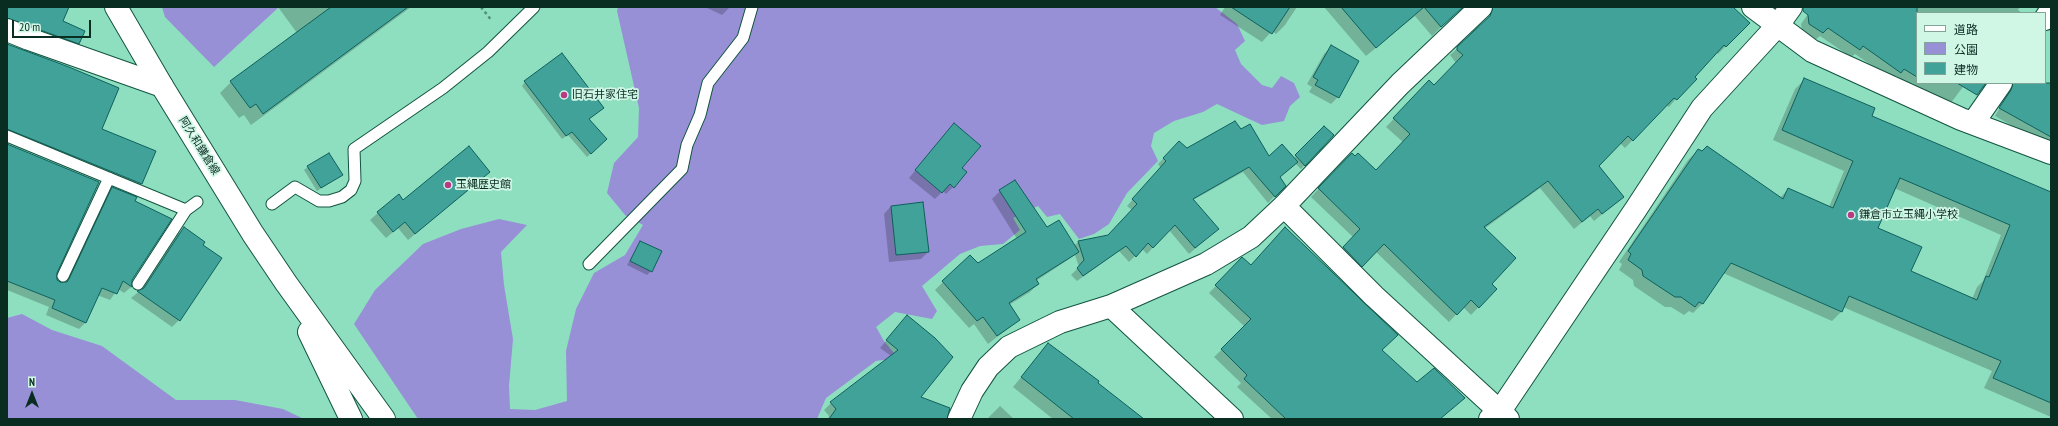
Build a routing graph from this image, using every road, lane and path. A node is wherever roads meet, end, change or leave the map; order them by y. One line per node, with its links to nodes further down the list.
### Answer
1 (116, 7): 10 (street, 阿久和鎌倉線)
2 (534, 7): 16 (lane)
3 (752, 7): 19 (lane)
4 (1481, 7): 17 (street)
5 (1753, 7): 7 (street)
6 (1790, 7): 7 (street)
7 (1778, 25): 11 (street); 24 (street)
8 (7, 30): 10 (street)
9 (2000, 84): 11 (street)
10 (162, 86): 21 (street, 阿久和鎌倉線)
11 (1973, 123): 13 (street)
12 (7, 136): 14 (lane)
13 (2051, 153)
14 (109, 178): 18 (lane); 20 (lane)
15 (197, 202): 18 (lane)
16 (272, 204)
17 (1284, 206): 23 (street); 24 (street)
18 (186, 210): 22 (lane)
19 (589, 264)
20 (64, 276)
21 (286, 282): 25 (street, 阿久和鎌倉線); 26 (street, 阿久和鎌倉線)
22 (138, 284)
23 (1111, 306): 27 (street); 28 (street)
24 (1499, 416)
25 (351, 419)
26 (384, 419)
27 (959, 419)
28 (1232, 419)

